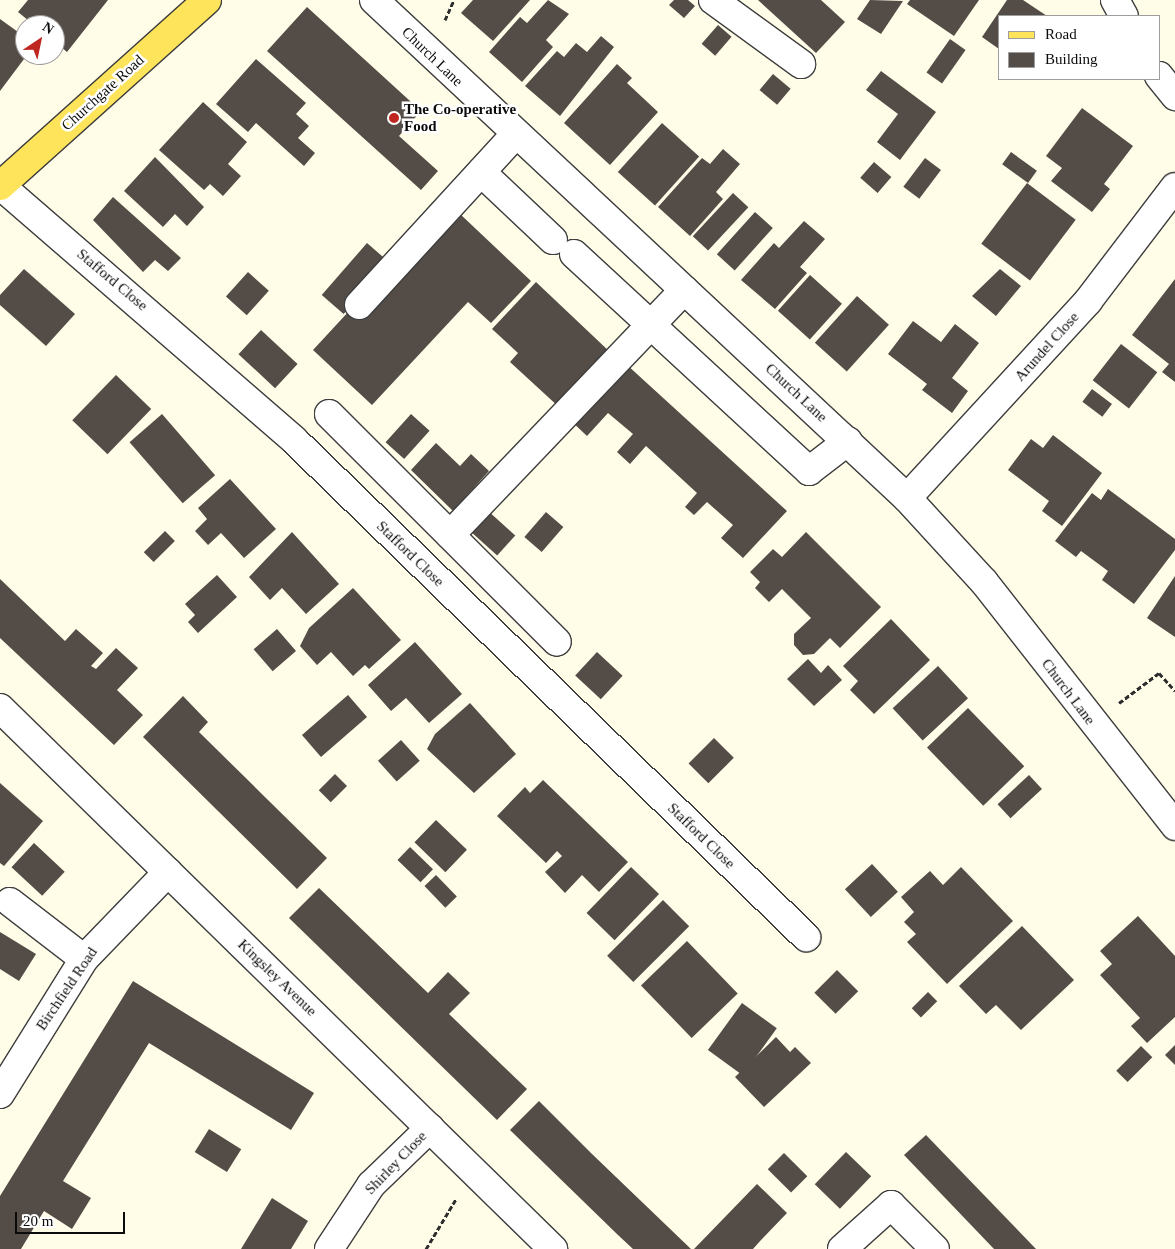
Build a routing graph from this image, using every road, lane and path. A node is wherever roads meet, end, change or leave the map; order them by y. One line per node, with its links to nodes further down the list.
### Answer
1 (207, 0): 11 (main road, Churchgate Road)
2 (374, 0): 9 (street, Church Lane)
3 (713, 0): 6 (street)
4 (1115, 0): 5 (street)
5 (1123, 15)
6 (801, 64)
7 (1160, 77): 8 (street)
8 (1175, 96)
9 (515, 135): 10 (street); 13 (street, Church Lane)
10 (481, 172): 14 (street); 15 (street)
11 (0, 186): 27 (street, Stafford Close)
12 (1175, 187): 18 (street, Arundel Close)
13 (684, 290): 15 (street); 17 (street, Church Lane)
14 (359, 305)
15 (651, 324): 17 (street); 19 (street)
16 (329, 414): 19 (street)
17 (848, 441): 18 (street, Church Lane)
18 (907, 498): 23 (street, Church Lane)
19 (450, 535): 20 (street)
20 (557, 642)
21 (1175, 691): 23 (path)
22 (0, 708): 25 (street, Kingsley Avenue)
23 (1092, 723): 24 (street, Church Lane)
24 (1175, 826)
25 (168, 872): 28 (street, Birchfield Road); 30 (street, Kingsley Avenue)
26 (10, 902): 28 (street)
27 (806, 937)
28 (84, 959): 29 (street, Birchfield Road)
29 (0, 1094)
30 (430, 1128): 31 (street, Kingsley Avenue); 32 (street, Shirley Close)
31 (476, 1172): 33 (path); 34 (street, Kingsley Avenue)
32 (330, 1249)
33 (426, 1249)
34 (553, 1249)
35 (842, 1249): 36 (street)
36 (935, 1249)

